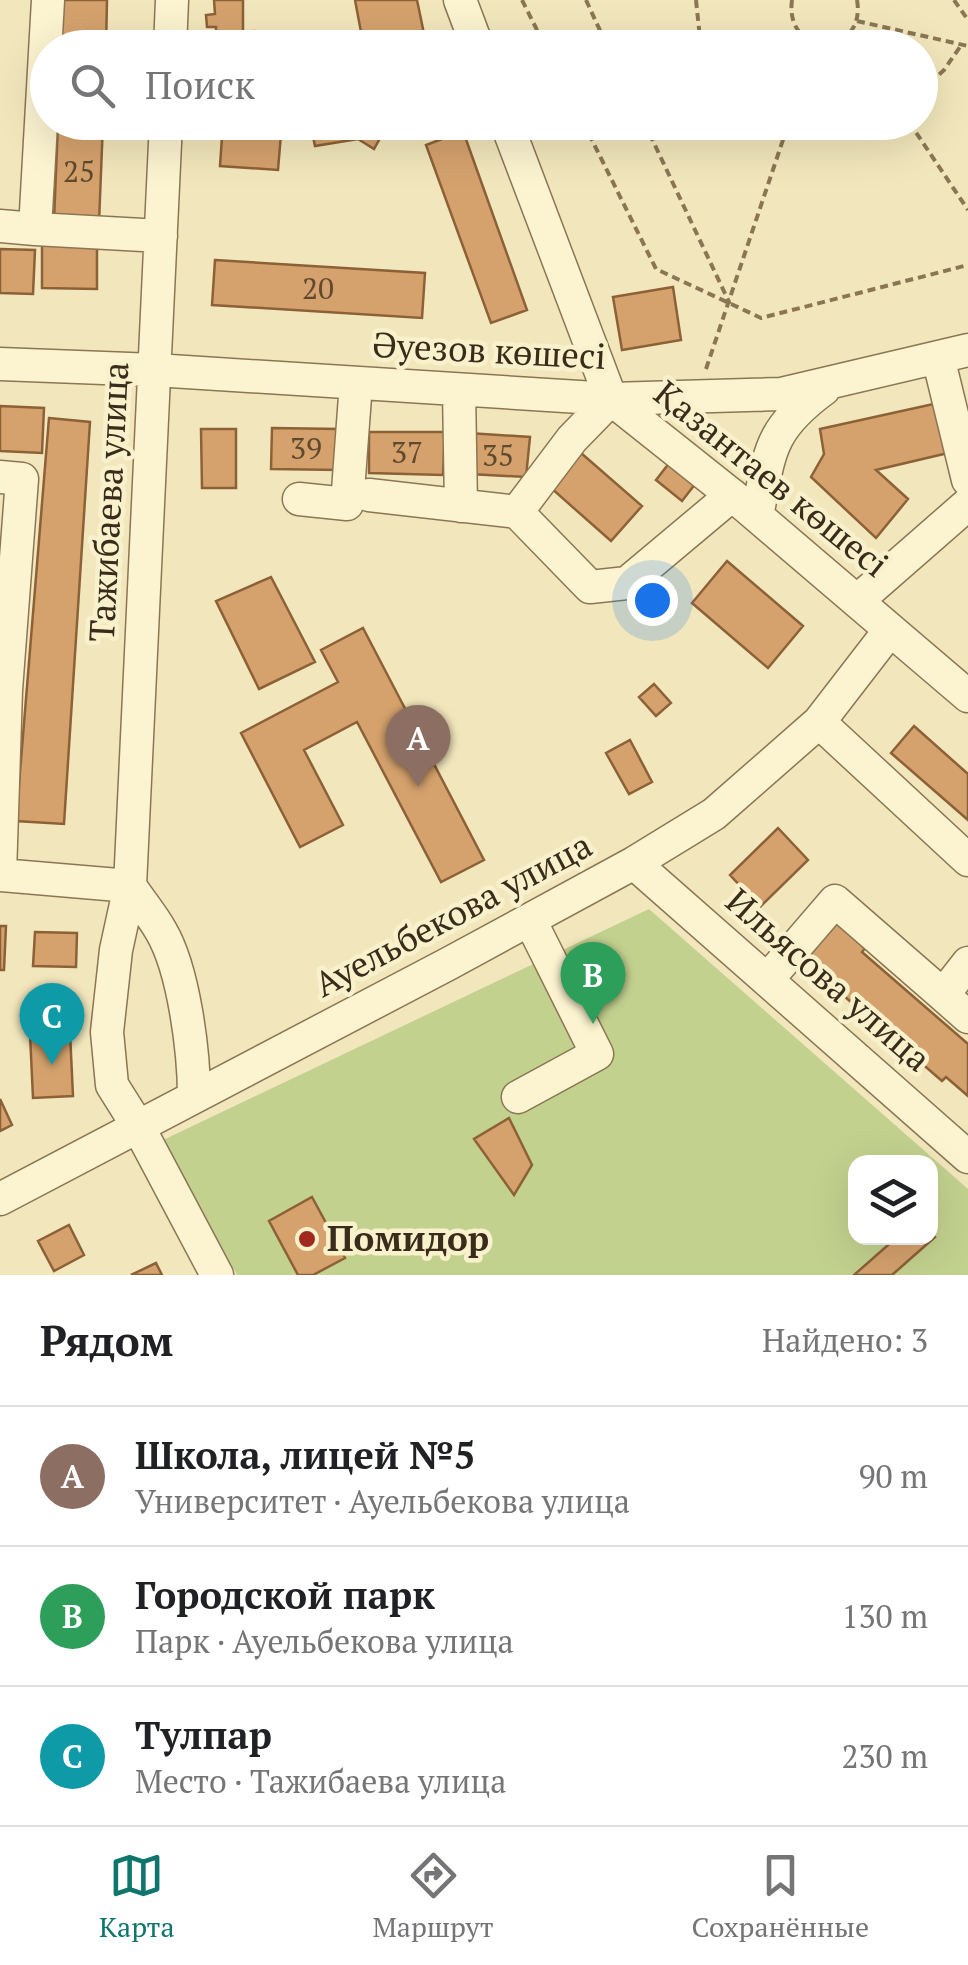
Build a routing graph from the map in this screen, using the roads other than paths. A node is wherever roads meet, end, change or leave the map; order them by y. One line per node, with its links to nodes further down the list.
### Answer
1 (48, 0): 4 (street)
2 (172, 0): 5 (street)
3 (460, 0): 6 (street)
4 (46, 30)
5 (171, 30)
6 (471, 30)
7 (40, 140): 11 (street)
8 (165, 140): 12 (street, Тажибаева улица)
9 (513, 140): 19 (street, Қазантаев көшесі)
10 (0, 226): 11 (street)
11 (35, 228): 12 (street)
12 (161, 236): 15 (street, Тажибаева улица)
13 (953, 353): 16 (street, Әуезов көшесі); 21 (street)
14 (0, 364): 15 (street, Әуезов көшесі)
15 (155, 370): 17 (street, Әуезов көшесі); 35 (street, Тажибаева улица)
16 (835, 381): 19 (street, Әуезов көшесі); 26 (street)
17 (356, 383): 18 (street, Әуезов көшесі); 23 (street)
18 (459, 390): 19 (street, Әуезов көшесі); 25 (street)
19 (611, 399): 26 (street, Қазантаев көшесі); 27 (street)
20 (0, 476): 34 (street)
21 (968, 480)
22 (369, 495): 25 (street)
23 (299, 499)
24 (968, 504): 28 (street)
25 (461, 506): 27 (street)
26 (744, 506): 27 (street); 28 (street, Қазантаев көшесі)
27 (517, 512)
28 (857, 601): 29 (street, Қазантаев көшесі)
29 (890, 630): 30 (street, Қазантаев көшесі); 31 (street, Ауельбекова улица)
30 (968, 696)
31 (820, 722): 32 (street); 33 (street, Ауельбекова улица)
32 (968, 860)
33 (634, 863): 36 (street, Ауельбекова улица); 38 (street, Ильясова улица)
34 (0, 874): 35 (street)
35 (130, 886): 42 (street); 43 (street, Тажибаева улица)
36 (530, 920): 41 (street); 42 (street, Ауельбекова улица)
37 (968, 962): 39 (street)
38 (767, 980): 39 (street); 44 (street, Ильясова улица)
39 (943, 995): 40 (street)
40 (968, 1017)
41 (518, 1097)
42 (194, 1098): 43 (street, Ауельбекова улица)
43 (139, 1128): 45 (street, Ауельбекова улица); 46 (street, Тажибаева улица)
44 (964, 1145)
45 (0, 1199)
46 (217, 1275)

